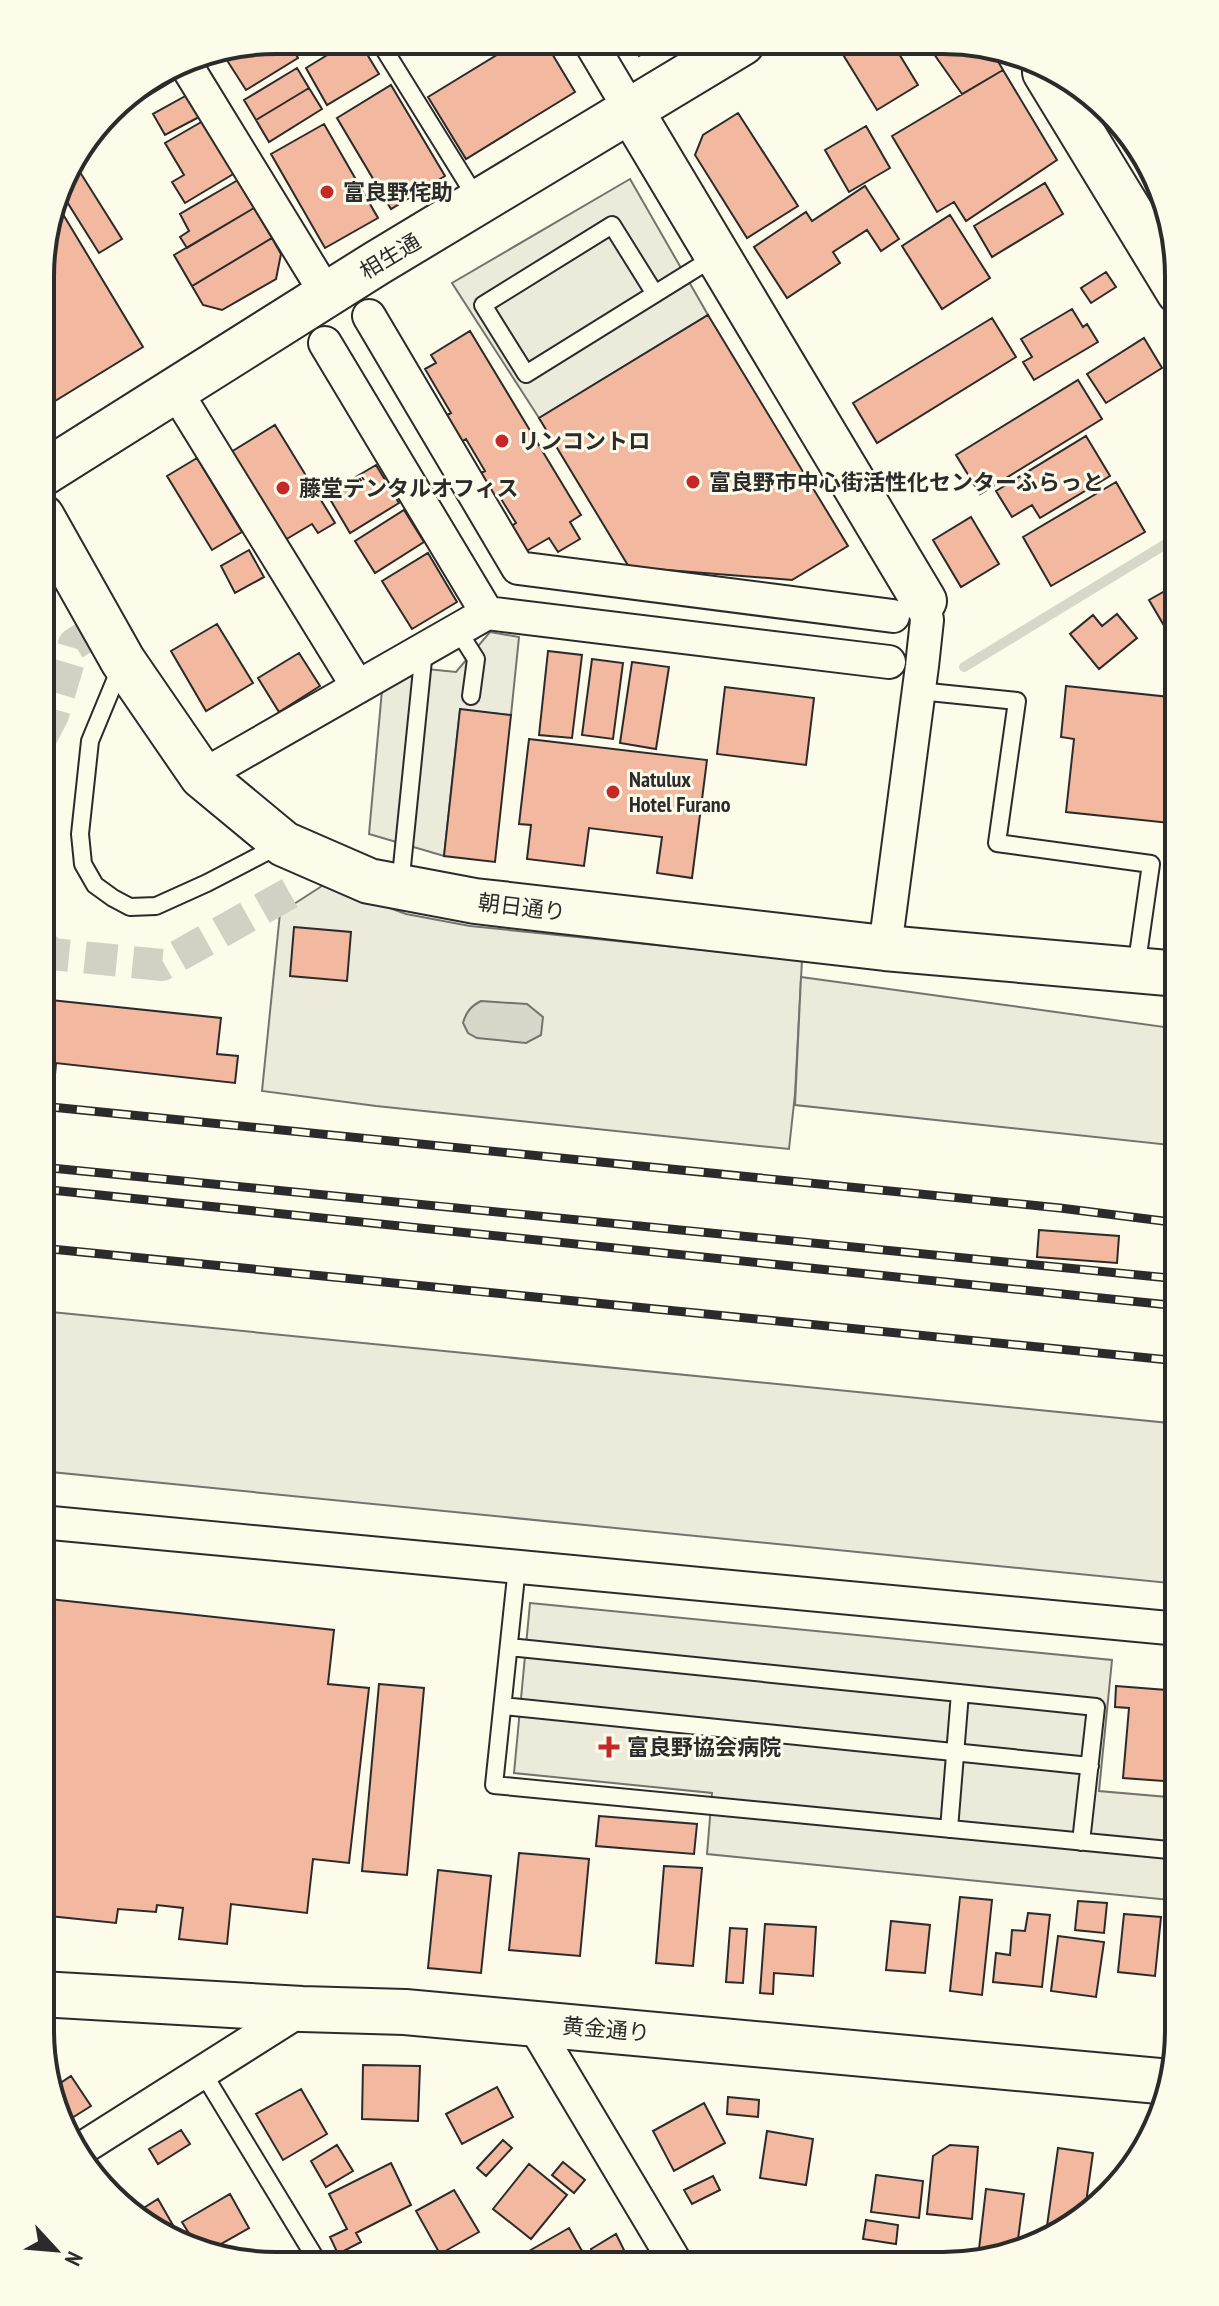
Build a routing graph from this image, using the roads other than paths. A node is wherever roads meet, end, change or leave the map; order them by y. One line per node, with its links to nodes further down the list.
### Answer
1 (387, 54): 7 (lane)
2 (597, 54): 6 (street)
3 (724, 54): 6 (street, 相生通)
4 (190, 71): 11 (street)
5 (1052, 83): 9 (street)
6 (631, 111): 7 (street, 相生通); 8 (street)
7 (479, 202): 11 (street, 相生通)
8 (718, 255): 10 (lane); 17 (street)
9 (1164, 268)
10 (655, 294): 10 (lane)
11 (327, 295): 14 (street, 相生通)
12 (369, 316): 17 (street)
13 (325, 343): 18 (street)
14 (175, 390): 15 (street, 相生通); 23 (street)
15 (54, 466)
16 (54, 538): 21 (street, 朝日通り)
17 (908, 609): 24 (street)
18 (487, 613): 19 (street); 22 (street)
19 (457, 629): 20 (street); 25 (lane)
20 (424, 649): 23 (street); 28 (lane)
21 (123, 661): 26 (street, 朝日通り); 27 (lane)
22 (889, 662)
23 (358, 687): 26 (street)
24 (919, 691): 29 (street); 30 (lane)
25 (471, 696)
26 (202, 776): 27 (street, 朝日通り)
27 (284, 844): 28 (street, 朝日通り)
28 (400, 887): 29 (street, 朝日通り)
29 (885, 948): 30 (street, 朝日通り)
30 (1136, 970): 31 (street, 朝日通り)
31 (1165, 973)
32 (54, 1523): 33 (street)
33 (517, 1567): 34 (street); 35 (lane)
34 (1165, 1628)
35 (509, 1647): 36 (lane); 37 (lane)
36 (960, 1693): 38 (lane); 39 (lane)
37 (503, 1706): 38 (lane); 40 (lane)
38 (955, 1752): 39 (lane); 40 (lane)
39 (1090, 1766): 41 (lane)
40 (949, 1829): 41 (lane)
41 (1081, 1842): 42 (lane)
42 (1165, 1850)
43 (54, 1995): 44 (street, 黄金通り)
44 (302, 2009): 45 (street, 黄金通り); 46 (street)
45 (532, 2022): 47 (street, 黄金通り); 50 (street)
46 (203, 2073): 48 (street); 49 (lane)
47 (1159, 2081)
48 (87, 2145)
49 (312, 2252)
50 (669, 2252)

